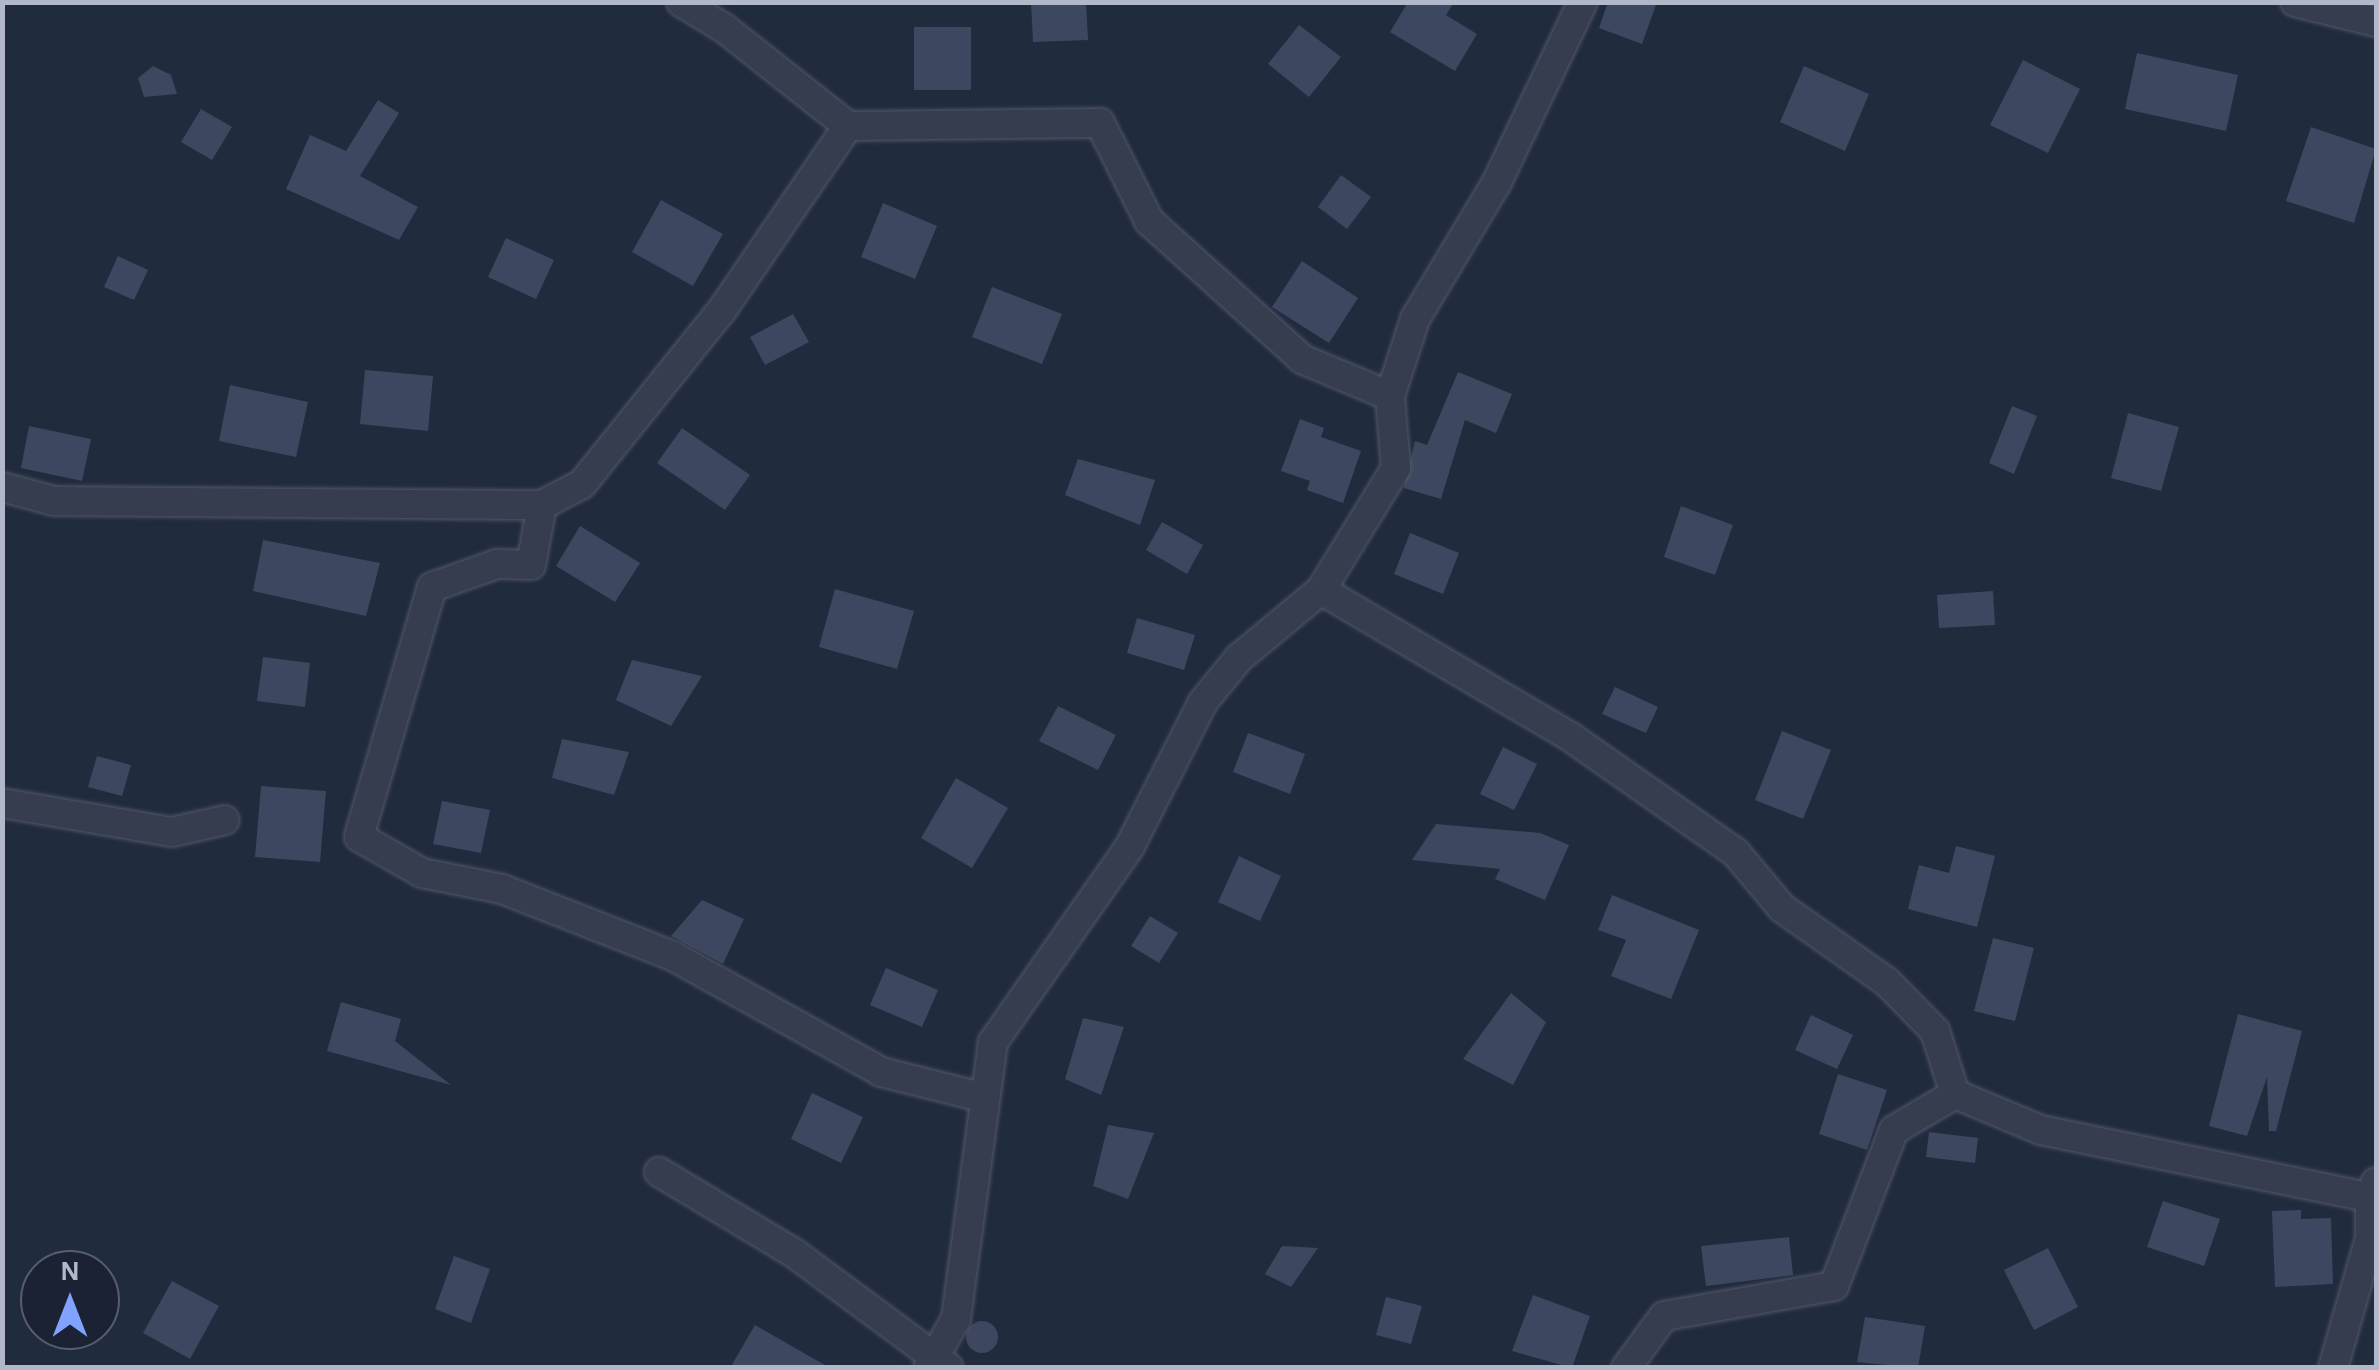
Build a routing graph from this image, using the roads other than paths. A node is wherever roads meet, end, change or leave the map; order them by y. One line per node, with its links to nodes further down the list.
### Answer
1 (681, 2): 5 (street)
2 (1584, 2): 6 (street)
3 (2295, 2): 4 (street)
4 (2376, 22)
5 (848, 126): 6 (street); 8 (street)
6 (1390, 396): 9 (street)
7 (2, 487): 8 (street)
8 (542, 505): 13 (street)
9 (1321, 590): 12 (street); 13 (street)
10 (2, 803): 11 (street)
11 (225, 820)
12 (1956, 1094): 15 (street); 17 (street)
13 (985, 1098): 16 (street)
14 (659, 1172): 16 (street)
15 (2374, 1193): 18 (street)
16 (937, 1365)
17 (1626, 1368)
18 (2333, 1368)

